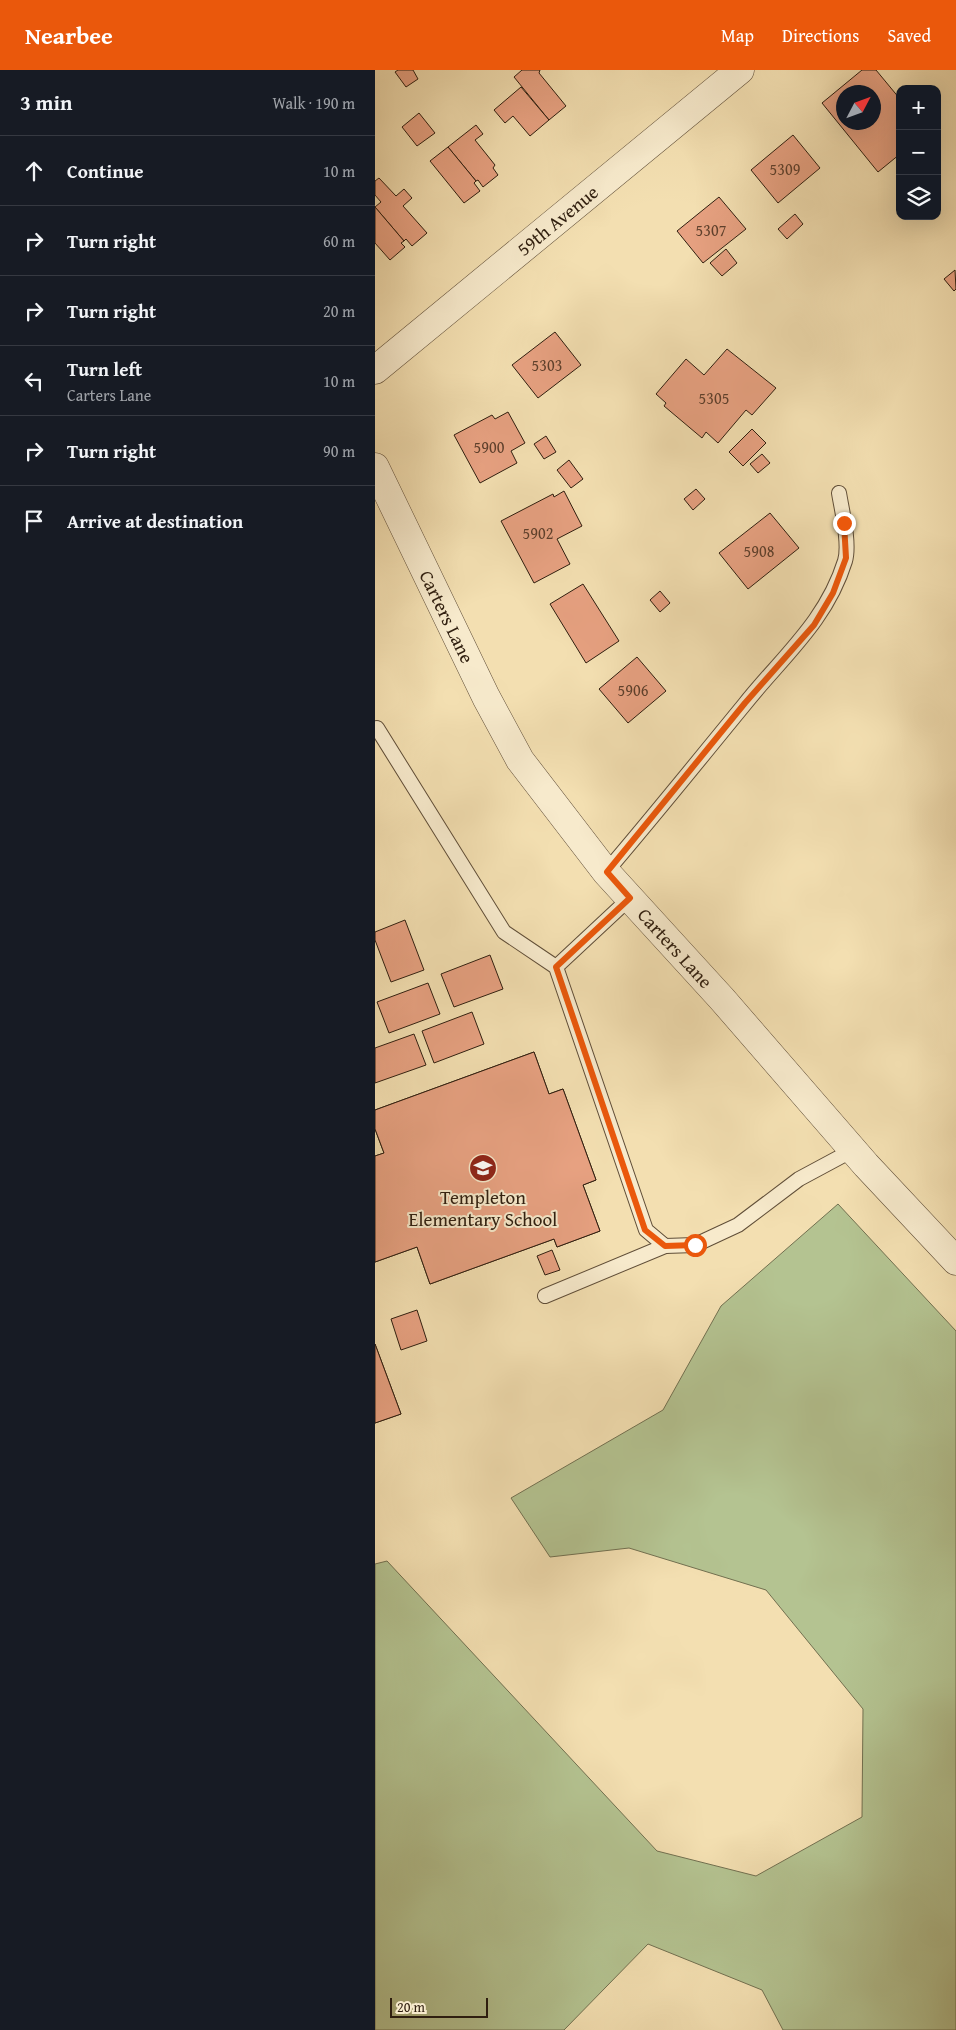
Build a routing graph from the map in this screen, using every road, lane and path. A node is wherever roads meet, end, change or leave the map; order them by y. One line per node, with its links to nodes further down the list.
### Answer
1 (740, 70): 2 (street, 59th Avenue)
2 (375, 370)
3 (375, 467): 6 (street, Carters Lane)
4 (839, 493): 6 (lane)
5 (377, 728): 8 (lane)
6 (607, 872): 7 (street, Carters Lane)
7 (630, 898): 8 (lane); 9 (street, Carters Lane)
8 (556, 967): 10 (lane)
9 (853, 1150): 10 (lane); 11 (street, Carters Lane)
10 (665, 1246): 12 (lane)
11 (956, 1261)
12 (545, 1296)

